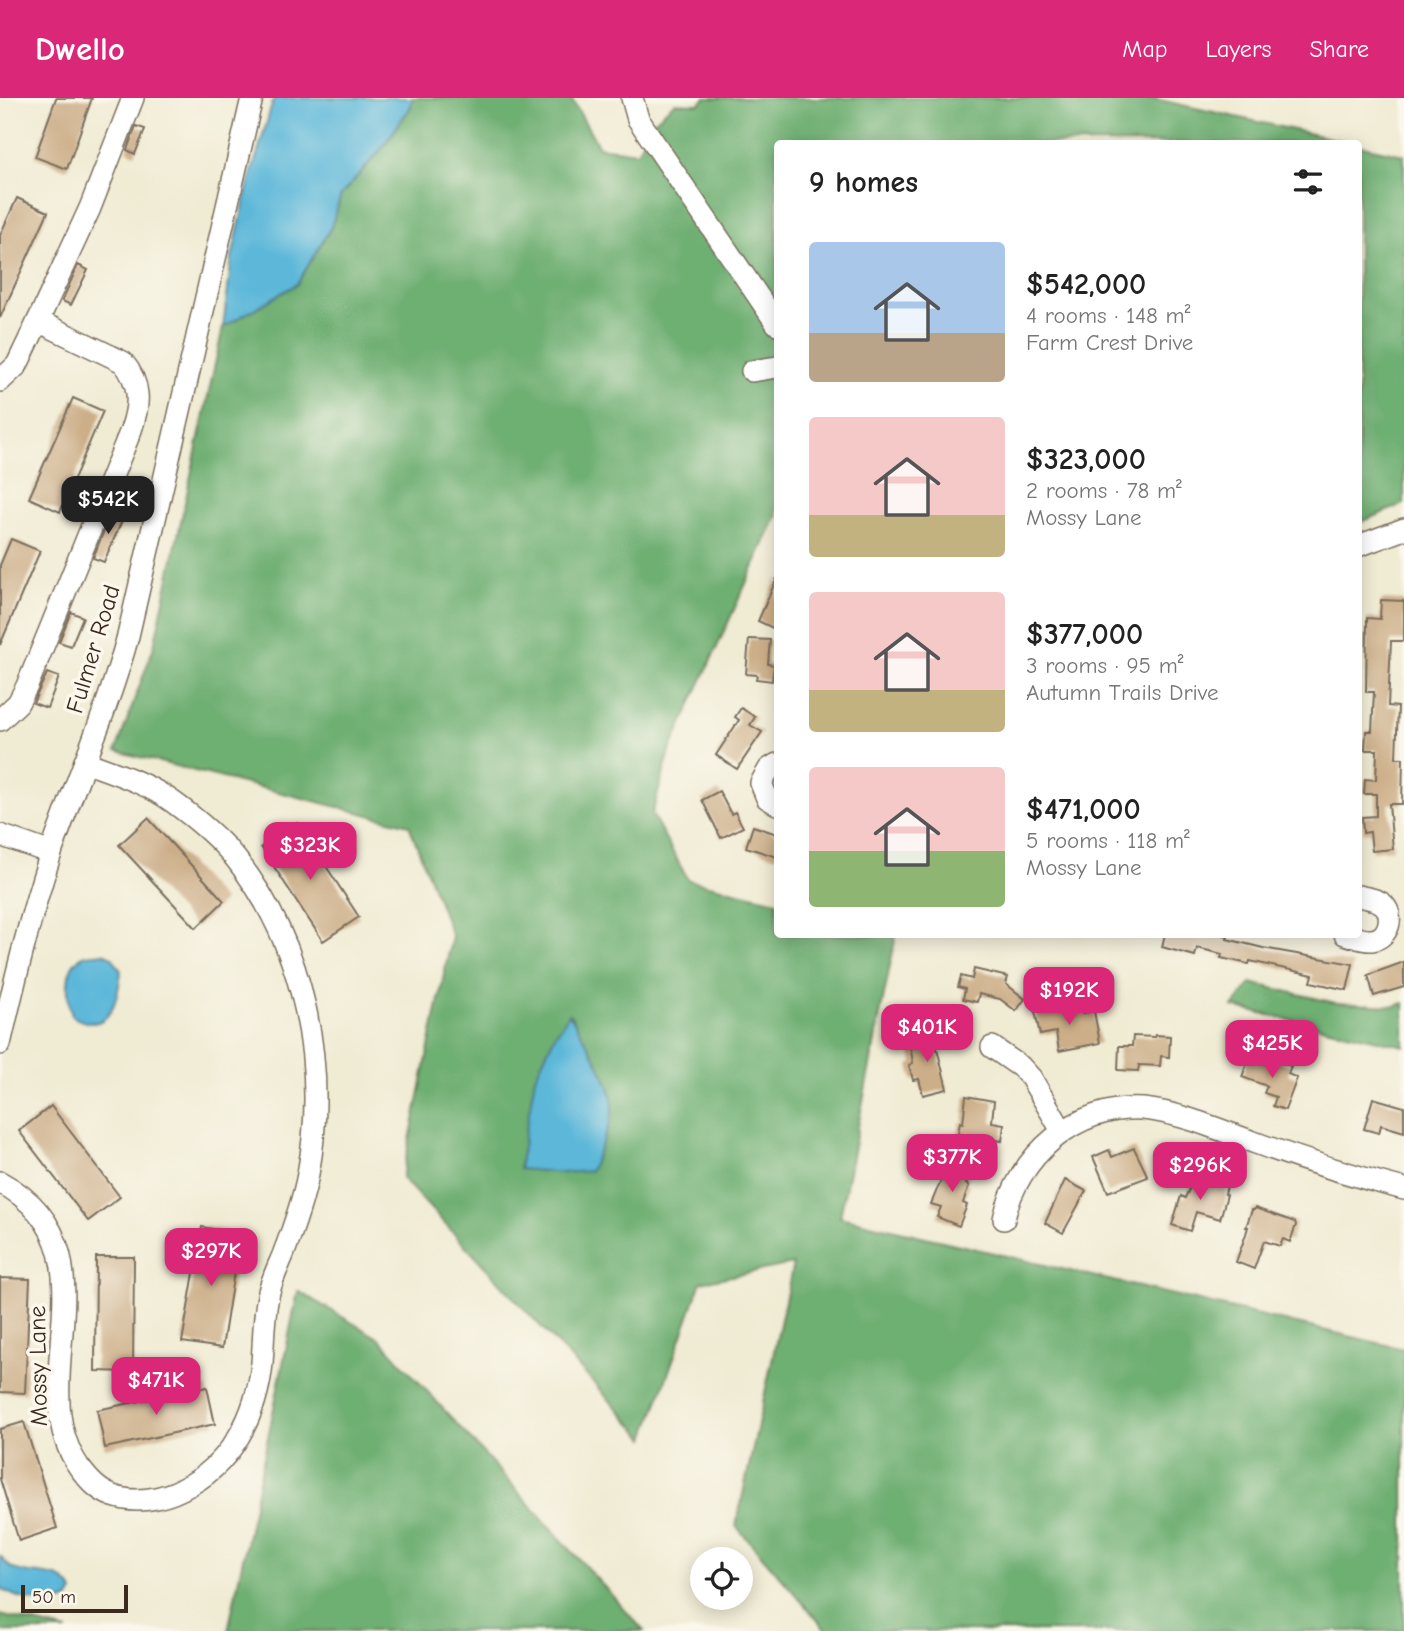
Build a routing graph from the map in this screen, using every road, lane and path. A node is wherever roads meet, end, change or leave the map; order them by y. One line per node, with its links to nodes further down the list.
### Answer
1 (133, 98): 5 (street)
2 (252, 98): 12 (street, Fulmer Road)
3 (632, 98): 4 (street)
4 (774, 320)
5 (38, 321): 8 (street); 11 (street)
6 (774, 367): 7 (street)
7 (752, 370)
8 (0, 382)
9 (1404, 529): 10 (street)
10 (1362, 545)
11 (0, 720)
12 (85, 762): 16 (street, Fulmer Road); 22 (street, Mossy Lane)
13 (774, 766): 14 (street)
14 (774, 802)
15 (0, 835): 16 (street)
16 (51, 853): 19 (street, Fulmer Road)
17 (1362, 897): 18 (street)
18 (1361, 938)
19 (0, 1044)
20 (992, 1047): 21 (street)
21 (1062, 1131): 23 (street); 24 (street)
22 (0, 1182)
23 (1404, 1189)
24 (1004, 1219)

